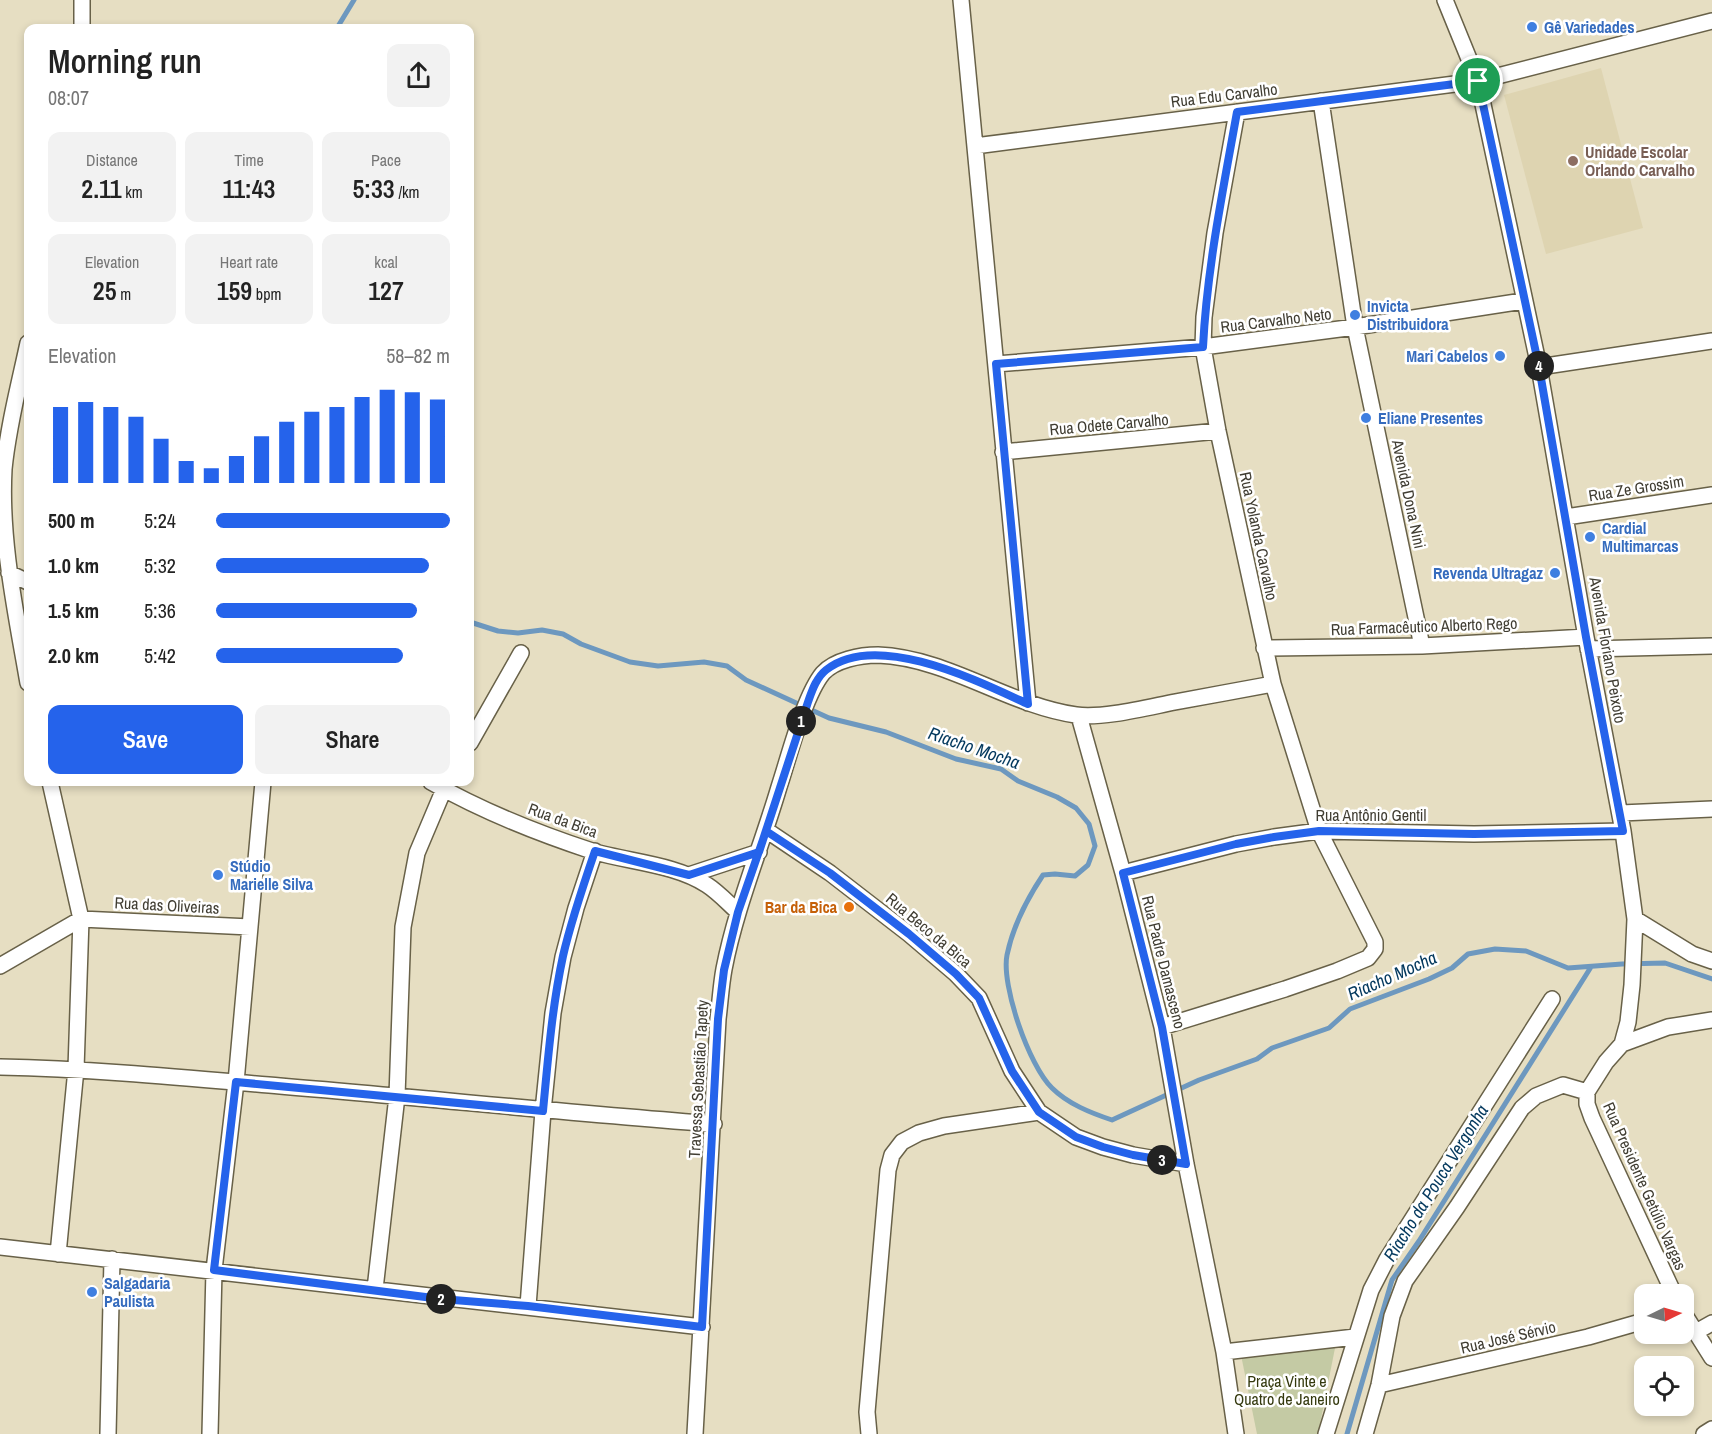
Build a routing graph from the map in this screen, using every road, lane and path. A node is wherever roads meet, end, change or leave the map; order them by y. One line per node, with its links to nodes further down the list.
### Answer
1 (82, 0): 5 (street)
2 (961, 0): 9 (street)
3 (1445, 0): 6 (street, Avenida Floriano Peixoto)
4 (1712, 21): 6 (street, Rua Edu Carvalho)
5 (82, 24)
6 (1478, 81): 7 (street, Rua Edu Carvalho); 10 (street, Avenida Floriano Peixoto)
7 (1321, 101): 8 (street, Rua Edu Carvalho); 11 (street, Avenida Dona Nini)
8 (1237, 112): 9 (street, Rua Edu Carvalho); 13 (street, Rua Yolanda Carvalho)
9 (975, 146): 15 (street)
10 (1523, 301): 11 (street, Rua Carvalho Neto); 16 (street, Avenida Floriano Peixoto)
11 (1355, 327): 13 (street, Rua Carvalho Neto); 24 (street, Avenida Dona Nini)
12 (1712, 341): 16 (street)
13 (1203, 347): 15 (street, Rua Carvalho Neto); 17 (street, Rua Yolanda Carvalho)
14 (24, 361): 21 (street)
15 (996, 364): 18 (street)
16 (1539, 367): 20 (street, Avenida Floriano Peixoto)
17 (1218, 431): 18 (street, Rua Odete Carvalho); 26 (street, Rua Yolanda Carvalho)
18 (1003, 452): 30 (street)
19 (1712, 495): 20 (street, Rua Ze Grossim)
20 (1566, 517): 23 (street, Avenida Floriano Peixoto)
21 (9, 573): 22 (street); 28 (street)
22 (24, 580)
23 (1587, 643): 24 (street, Rua Farmacêutico Alberto Rego); 25 (street, Rua Farmacêutico Alberto Rego); 38 (street, Avenida Floriano Peixoto)
24 (1422, 646): 26 (street, Rua Farmacêutico Alberto Rego)
25 (1712, 646)
26 (1264, 648): 29 (street, Rua Yolanda Carvalho)
27 (521, 653): 32 (street)
28 (24, 660)
29 (1273, 684): 31 (street); 40 (street, Rua Yolanda Carvalho)
30 (1028, 704): 31 (street); 39 (street, Travessa Sebastião Tapety)
31 (1079, 716): 44 (street, Rua Padre Damasceno)
32 (474, 735)
33 (51, 786): 47 (street)
34 (263, 786): 49 (street)
35 (440, 786): 60 (street)
36 (445, 786): 42 (street, Rua da Bica)
37 (1712, 809): 38 (street)
38 (1621, 813): 41 (street, Avenida Floriano Peixoto)
39 (766, 831): 43 (street, Travessa Sebastião Tapety); 62 (street, Rua Beco da Bica)
40 (1319, 831): 41 (street, Rua Antônio Gentil); 44 (street, Rua Antônio Gentil); 54 (street, Rua Yolanda Carvalho)
41 (1623, 831): 48 (street, Avenida Floriano Peixoto)
42 (595, 851): 45 (street, Rua da Bica); 61 (street)
43 (759, 852): 45 (street); 46 (street, Travessa Sebastião Tapety)
44 (1123, 873): 54 (street, Rua Padre Damasceno)
45 (689, 875): 46 (street, Rua da Bica)
46 (738, 912): 63 (street, Travessa Sebastião Tapety)
47 (81, 919): 49 (street, Rua das Oliveiras); 51 (street); 57 (street)
48 (1635, 919): 50 (street); 55 (street, Avenida Floriano Peixoto)
49 (250, 927): 58 (street)
50 (1712, 961)
51 (0, 966)
52 (1552, 999): 77 (street)
53 (1712, 1020): 55 (street)
54 (1162, 1027): 64 (street, Rua Padre Damasceno)
55 (1622, 1044): 59 (street, Avenida Floriano Peixoto)
56 (0, 1067): 57 (street)
57 (75, 1069): 58 (street); 66 (street)
58 (236, 1082): 60 (street); 68 (street)
59 (1587, 1092): 69 (street, Rua Presidente Getúlio Vargas); 80 (street)
60 (397, 1096): 61 (street); 70 (street)
61 (543, 1111): 63 (street); 71 (street)
62 (1039, 1112): 64 (street, Rua Beco da Bica); 85 (street)
63 (714, 1124): 74 (street, Travessa Sebastião Tapety)
64 (1186, 1164): 78 (street)
65 (0, 1247): 66 (street)
66 (58, 1254): 67 (street)
67 (111, 1259): 68 (street); 82 (street)
68 (214, 1270): 70 (street); 83 (street)
69 (1669, 1284)
70 (375, 1289): 71 (street)
71 (528, 1306): 74 (street)
72 (1712, 1323): 76 (street)
73 (1634, 1324): 80 (street, Rua José Sérvio)
74 (702, 1327): 84 (street, Travessa Sebastião Tapety)
75 (1694, 1329): 76 (street)
76 (1696, 1332): 79 (street)
77 (1355, 1337): 78 (street); 87 (street)
78 (1224, 1352): 86 (street)
79 (1712, 1358)
80 (1379, 1385): 88 (street)
81 (1712, 1429): 89 (street)
82 (108, 1434)
83 (210, 1434)
84 (695, 1434)
85 (869, 1434)
86 (1236, 1434)
87 (1326, 1434)
88 (1365, 1434)
89 (1704, 1434)

